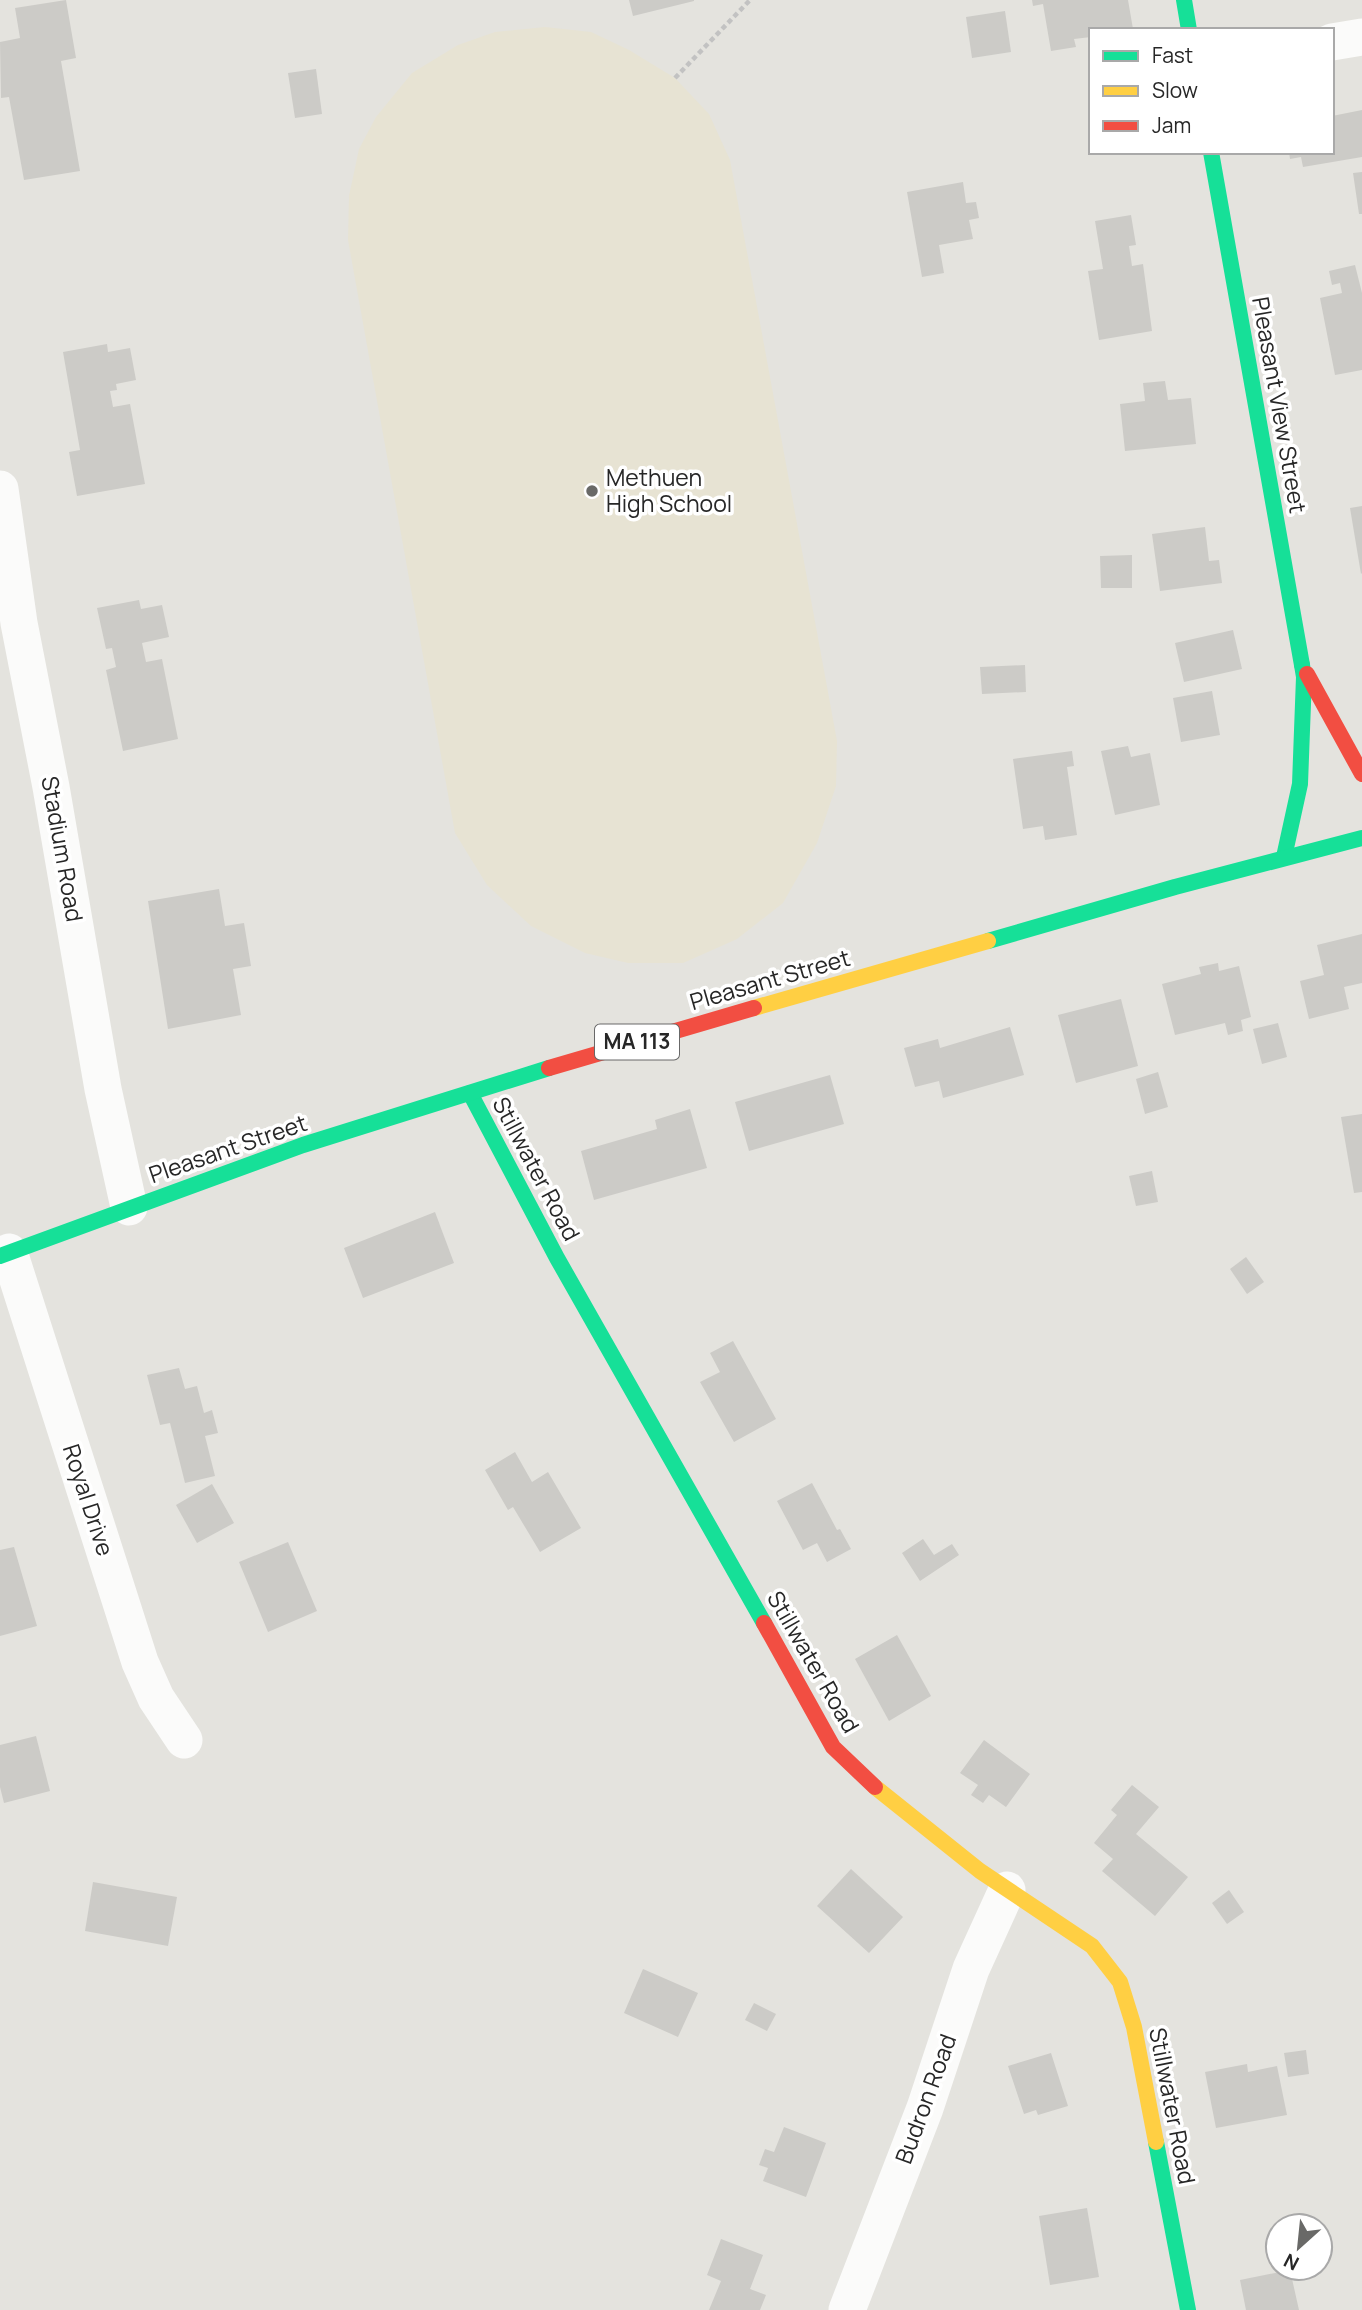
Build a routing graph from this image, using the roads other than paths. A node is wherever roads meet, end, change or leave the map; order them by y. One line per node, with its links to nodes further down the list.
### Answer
1 (1184, 0): 2 (street)
2 (1189, 28)
3 (1362, 37): 4 (street)
4 (1334, 42)
5 (1211, 154): 7 (street, Pleasant View Street)
6 (0, 489): 12 (street, Stadium Road)
7 (1302, 666): 8 (street); 10 (street)
8 (1362, 774)
9 (1362, 838): 10 (street, Pleasant Street / MA 113)
10 (1284, 857): 11 (street, Pleasant Street / MA 113)
11 (470, 1093): 12 (street, Pleasant Street / MA 113); 15 (street, Stillwater Road)
12 (129, 1207): 13 (street, Pleasant Street / MA 113)
13 (5, 1254): 14 (street, Royal Drive)
14 (184, 1740)
15 (1007, 1890): 16 (street, Budron Road); 17 (street, Stillwater Road)
16 (847, 2310)
17 (1188, 2310)

